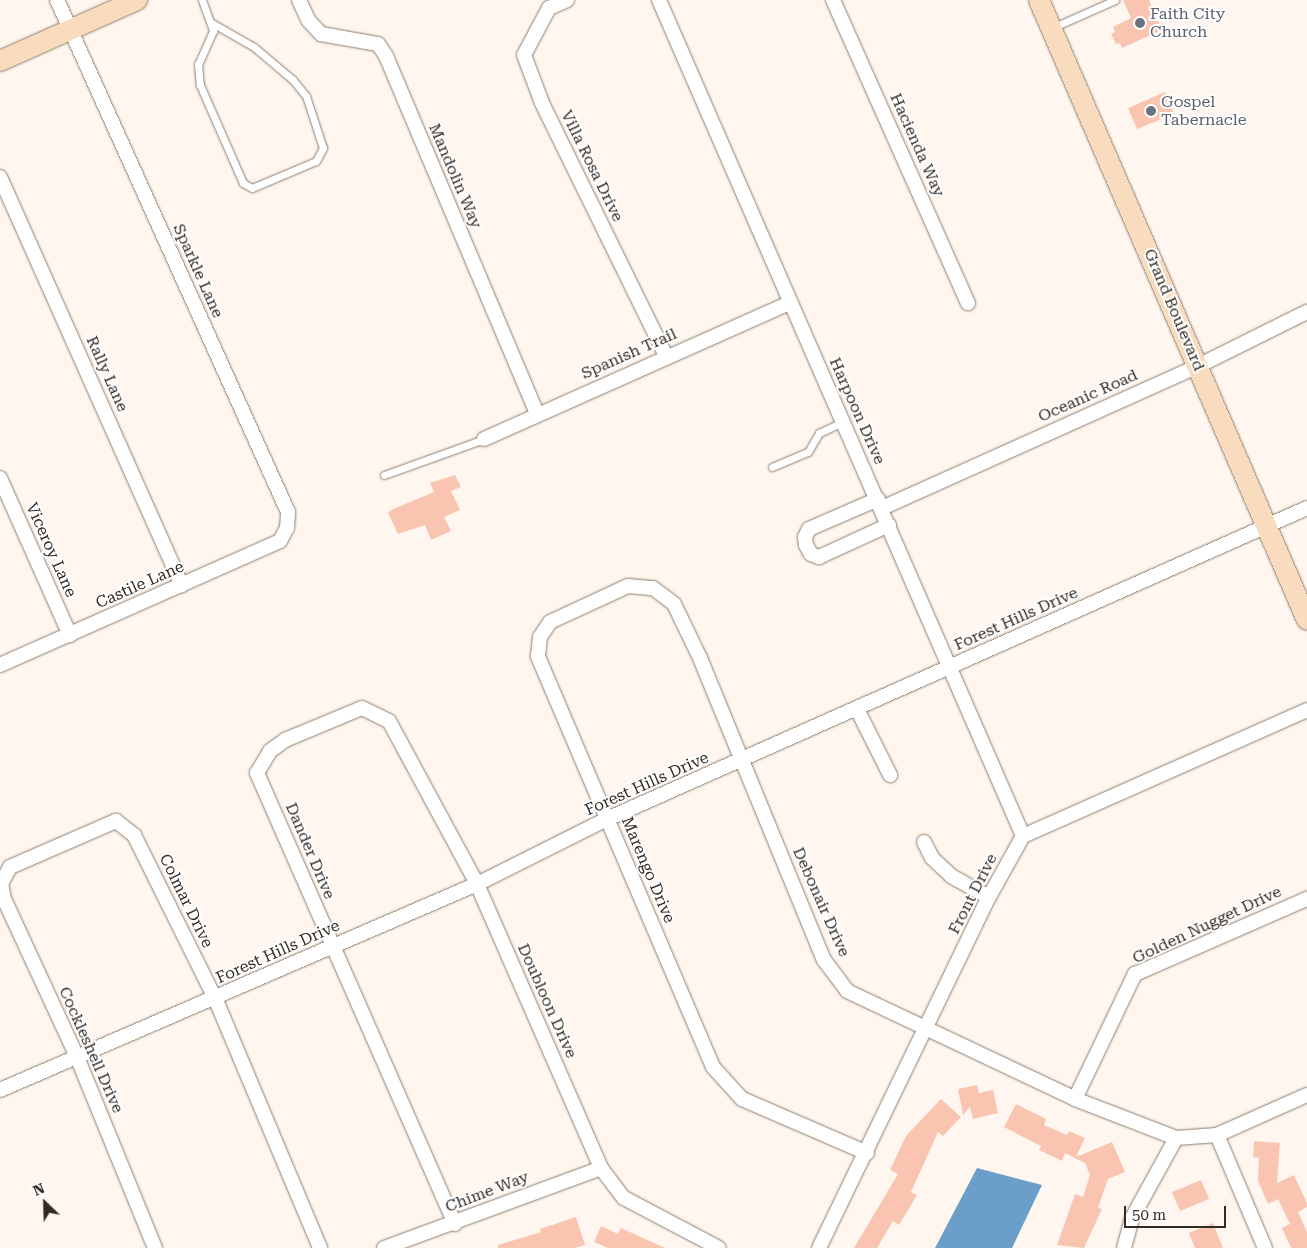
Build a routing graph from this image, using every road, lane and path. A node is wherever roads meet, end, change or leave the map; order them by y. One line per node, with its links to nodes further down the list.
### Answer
1 (57, 0): 12 (street, Sparkle Lane)
2 (137, 0): 12 (street)
3 (202, 0): 10 (lane)
4 (299, 0): 20 (street, Mandolin Way)
5 (567, 0): 18 (street, Villa Rosa Drive)
6 (659, 0): 15 (street, Harpoon Drive)
7 (834, 0): 16 (street, Hacienda Way)
8 (1039, 0): 11 (street, Grand Boulevard)
9 (1115, 0): 11 (lane)
10 (212, 23): 10 (lane)
11 (1052, 28): 19 (street, Grand Boulevard)
12 (71, 30): 13 (street); 30 (street, Sparkle Lane)
13 (0, 60)
14 (0, 177): 31 (street, Rally Lane)
15 (790, 303): 18 (street, Spanish Trail); 21 (street, Harpoon Drive)
16 (968, 304)
17 (1307, 312): 19 (street, Oceanic Road)
18 (666, 356): 20 (street, Spanish Trail)
19 (1198, 366): 26 (street, Oceanic Road); 29 (street, Grand Boulevard)
20 (537, 414): 22 (street, Spanish Trail)
21 (843, 422): 23 (lane); 26 (street, Harpoon Drive)
22 (484, 439): 24 (lane)
23 (772, 467)
24 (384, 475)
25 (0, 478): 34 (street, Viceroy Lane)
26 (880, 503): 28 (street, Harpoon Drive); 28 (street, Oceanic Road)
27 (1307, 508): 29 (street, Forest Hills Drive)
28 (889, 526): 36 (street, Harpoon Drive)
29 (1265, 526): 33 (street, Grand Boulevard); 36 (street, Forest Hills Drive)
30 (287, 528): 31 (street, Castile Lane)
31 (182, 585): 34 (street, Castile Lane)
32 (674, 604): 40 (street, Debonair Drive); 42 (street, Marengo Drive)
33 (1307, 620)
34 (70, 635): 35 (street, Castile Lane)
35 (0, 665)
36 (950, 668): 37 (street, Forest Hills Drive); 43 (street, Harpoon Drive)
37 (857, 709): 40 (street, Forest Hills Drive); 41 (street)
38 (1307, 710): 43 (street)
39 (389, 721): 46 (street, Doubloon Drive); 49 (street, Dander Drive)
40 (740, 762): 42 (street, Forest Hills Drive); 51 (street, Debonair Drive)
41 (890, 775)
42 (607, 819): 46 (street, Forest Hills Drive); 58 (street, Marengo Drive)
43 (1023, 836): 47 (street, Front Drive)
44 (924, 842): 47 (street)
45 (10, 867): 50 (street, Colmar Drive); 52 (street, Cockleshell Drive)
46 (477, 884): 49 (street, Forest Hills Drive); 59 (street, Doubloon Drive)
47 (989, 897): 51 (street, Front Drive)
48 (1307, 899): 55 (street, Golden Nugget Drive)
49 (331, 947): 50 (street, Forest Hills Drive); 60 (street, Dander Drive)
50 (215, 998): 52 (street, Forest Hills Drive); 62 (street, Colmar Drive)
51 (926, 1030): 55 (street, Debonair Drive); 58 (street, Front Drive)
52 (78, 1059): 53 (street, Forest Hills Drive); 61 (street, Cockleshell Drive)
53 (0, 1090)
54 (1307, 1095): 56 (street)
55 (1075, 1099): 57 (street, Debonair Drive)
56 (1217, 1135): 57 (street); 67 (street)
57 (1176, 1138): 66 (street)
58 (866, 1154): 65 (street, Front Drive)
59 (601, 1168): 60 (street, Chime Way); 64 (street, Doubloon Drive)
60 (455, 1224): 63 (street, Chime Way)
61 (155, 1248)
62 (320, 1248)
63 (384, 1248)
64 (719, 1248)
65 (819, 1248)
66 (1124, 1248)
67 (1265, 1248)

